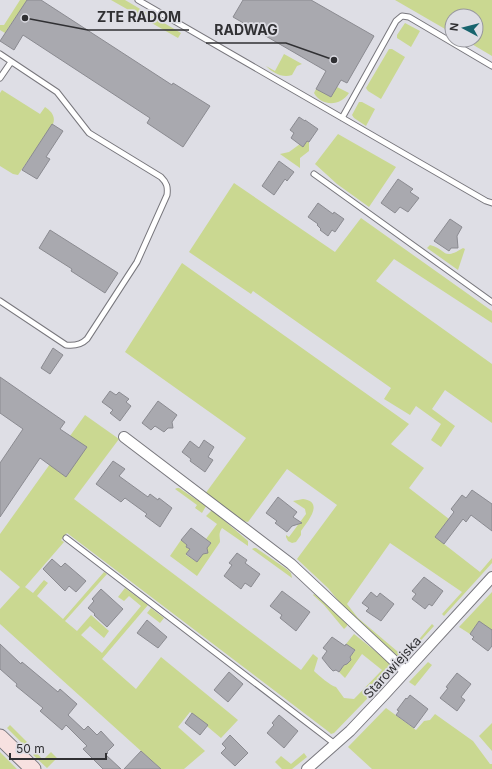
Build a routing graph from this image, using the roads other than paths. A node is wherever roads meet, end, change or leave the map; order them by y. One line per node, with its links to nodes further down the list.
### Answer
1 (138, 0): 6 (lane)
2 (0, 54): 3 (lane)
3 (11, 62): 5 (lane); 9 (lane)
4 (492, 66): 6 (lane)
5 (0, 78)
6 (342, 118): 8 (lane)
7 (314, 174): 10 (lane)
8 (492, 203)
9 (0, 302)
10 (492, 302)
11 (124, 437): 14 (street)
12 (66, 538): 16 (lane)
13 (492, 577): 14 (street, Starowiejska)
14 (405, 671): 16 (street, Starowiejska)
15 (0, 737): 17 (street)
16 (336, 745): 18 (street, Starowiejska)
17 (33, 769)
18 (307, 769)

